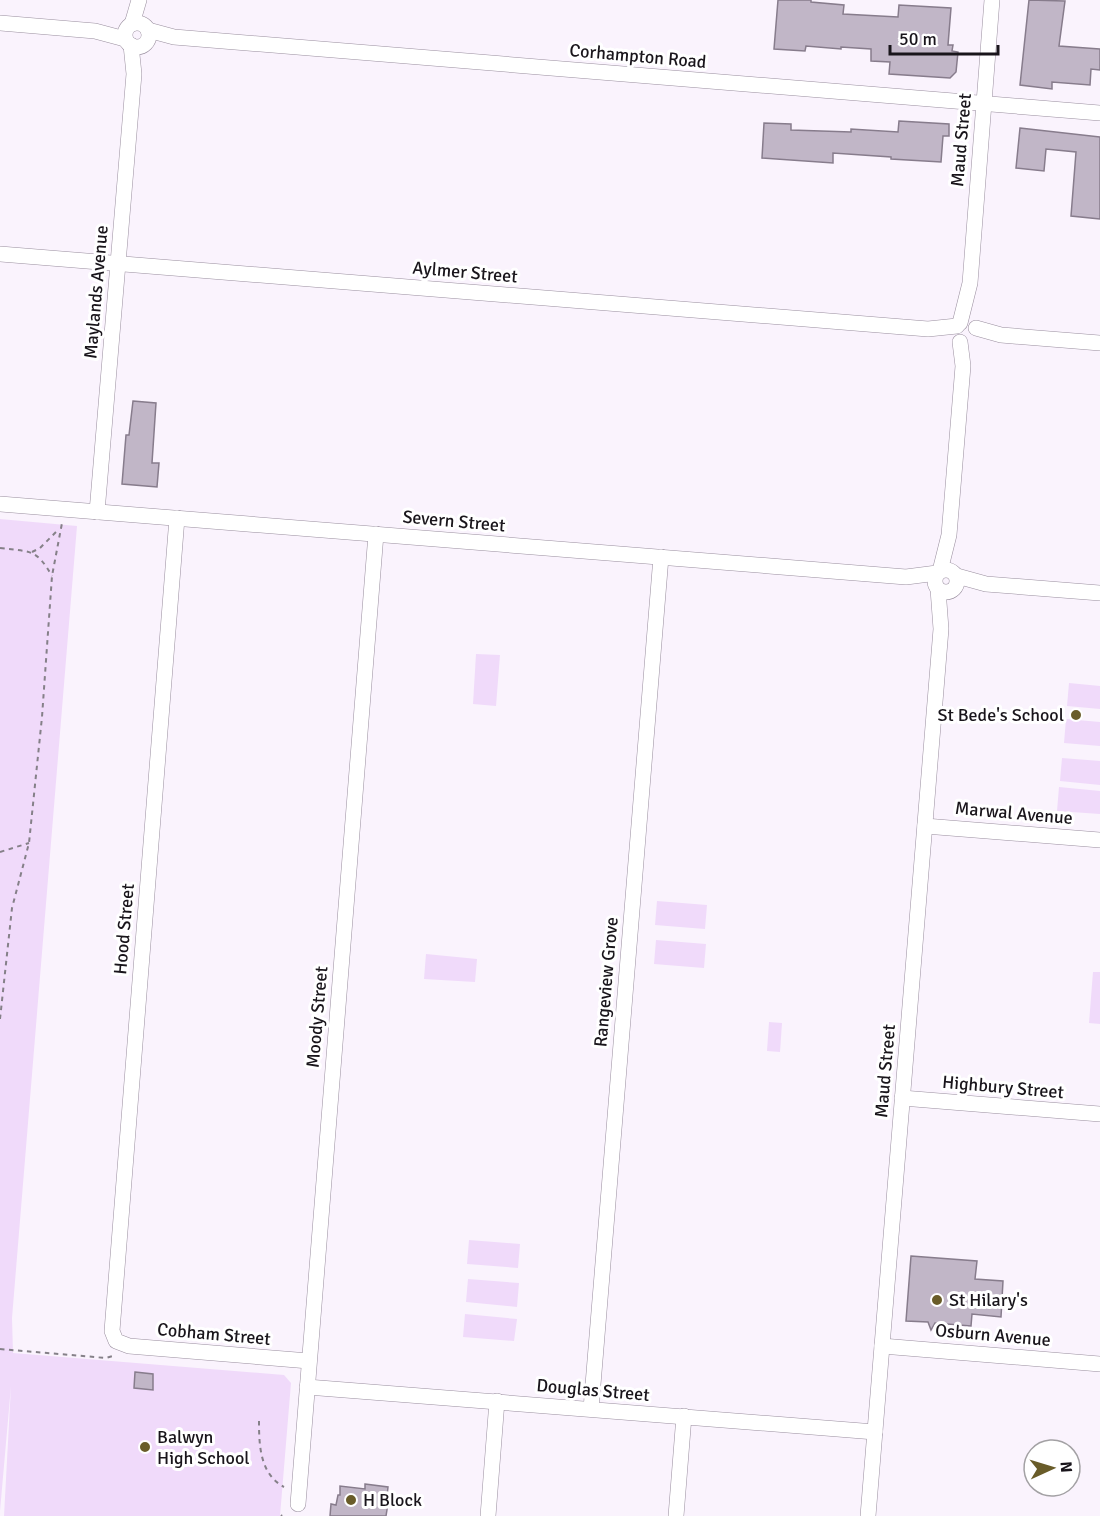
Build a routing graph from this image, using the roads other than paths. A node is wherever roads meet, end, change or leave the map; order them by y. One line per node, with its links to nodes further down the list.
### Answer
1 (140, 0): 4 (street, Maylands Avenue)
2 (992, 0): 5 (street, Maud Street)
3 (0, 23): 4 (street, Corhampton Road)
4 (137, 35): 5 (street, Corhampton Road); 8 (street, Maylands Avenue)
5 (984, 104): 6 (street, Corhampton Road); 9 (street, Maud Street)
6 (1100, 113)
7 (0, 254): 8 (street, Aylmer Street)
8 (118, 263): 9 (street, Aylmer Street); 12 (street, Maylands Avenue)
9 (966, 333): 10 (street, Aylmer Street); 16 (street, Maud Street)
10 (1100, 343)
11 (0, 504): 12 (street, Severn Street)
12 (97, 512): 13 (street, Severn Street)
13 (177, 518): 14 (street, Severn Street); 23 (street, Hood Street)
14 (376, 534): 15 (street, Severn Street); 24 (street, Moody Street)
15 (661, 557): 16 (street, Severn Street); 28 (street, Rangeview Grove)
16 (946, 581): 17 (street, Severn Street); 18 (street, Maud Street)
17 (1100, 593)
18 (925, 826): 19 (street, Marwal Avenue); 20 (street, Maud Street)
19 (1100, 840)
20 (902, 1098): 21 (street, Highbury Street); 22 (street, Maud Street)
21 (1100, 1114)
22 (882, 1346): 25 (street, Osburn Avenue); 30 (street, Maud Street)
23 (114, 1349): 24 (street, Cobham Street)
24 (309, 1362): 26 (street, Moody Street)
25 (1100, 1364)
26 (307, 1387): 27 (street, Douglas Street); 31 (street, Moody Street)
27 (497, 1401): 28 (street, Douglas Street); 32 (street)
28 (591, 1409): 29 (street, Douglas Street)
29 (684, 1416): 30 (street, Douglas Street); 33 (street)
30 (875, 1432): 34 (street, Maud Street)
31 (299, 1499)
32 (488, 1516)
33 (676, 1516)
34 (868, 1516)

